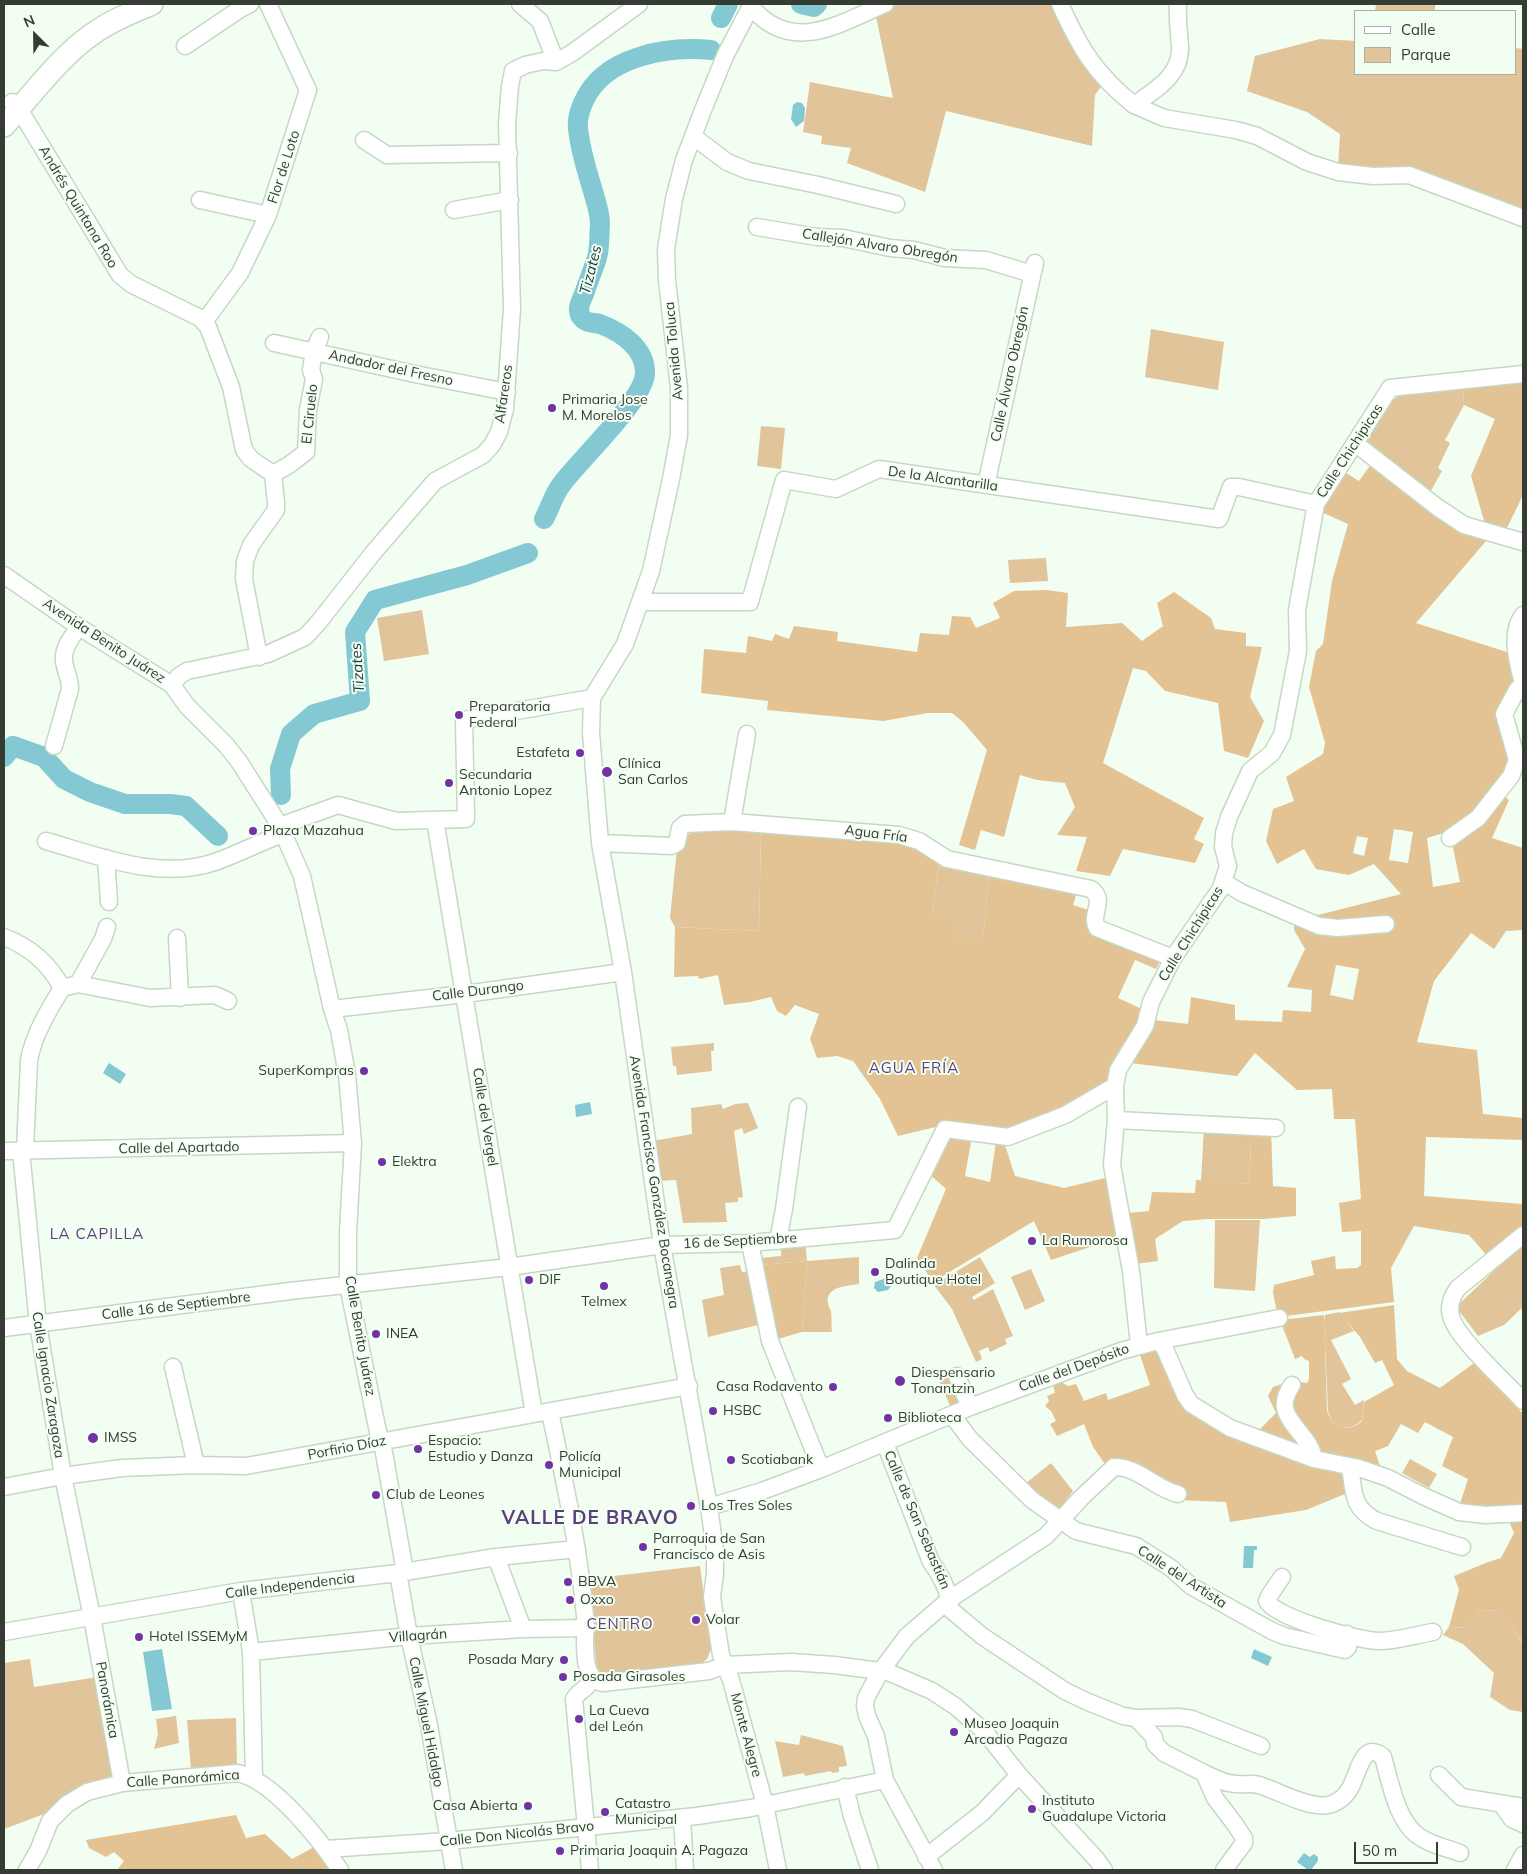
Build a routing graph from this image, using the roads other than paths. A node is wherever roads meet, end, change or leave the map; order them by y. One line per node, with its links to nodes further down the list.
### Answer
1 (123, 4): 14 (main road)
2 (152, 4): 14 (main road)
3 (250, 4): 11 (street)
4 (268, 4): 23 (street, Flor de Loto)
5 (520, 4): 12 (street)
6 (638, 4): 12 (street, Alfareros)
7 (885, 4): 10 (street)
8 (1060, 4): 13 (street)
9 (1178, 4): 13 (street)
10 (752, 5): 16 (street, Avenida Toluca)
11 (185, 46)
12 (556, 62): 18 (street, Alfareros)
13 (1134, 105): 24 (street)
14 (11, 107): 15 (main road); 27 (street, Andrés Quintana Roo)
15 (4, 126)
16 (694, 137): 21 (street); 38 (street, Avenida Toluca)
17 (364, 140): 18 (street)
18 (509, 153): 20 (street, Alfareros)
19 (200, 200): 23 (street)
20 (510, 200): 22 (street); 31 (street, Alfareros)
21 (896, 204)
22 (454, 210)
23 (268, 215): 27 (street, Flor de Loto)
24 (1523, 218)
25 (757, 227): 26 (street, Callejón Alvaro Obregón)
26 (1033, 268): 34 (street, Calle Álvaro Obregón)
27 (204, 322): 33 (street)
28 (274, 343): 29 (street, Andador del Fresno)
29 (317, 344): 31 (street, Andador del Fresno); 33 (street, El Ciruelo)
30 (1523, 374): 32 (street, Calle Chichipicas)
31 (507, 392): 41 (street, Alfareros)
32 (1356, 444): 35 (street, Calle Chichipicas); 36 (street)
33 (272, 474): 41 (street)
34 (986, 485): 35 (street, De la Alcantarilla); 38 (street, De la Alcantarilla)
35 (1316, 504): 54 (street, Calle Chichipicas)
36 (1523, 542)
37 (4, 575): 40 (street, Avenida Benito Juárez)
38 (641, 602): 44 (street, Avenida Toluca)
39 (1523, 615): 42 (street)
40 (80, 627): 43 (street, Avenida Benito Juárez); 46 (street)
41 (259, 657): 43 (street, Alfareros)
42 (1523, 684): 50 (street)
43 (172, 685): 49 (street, Avenida Benito Juárez)
44 (592, 698): 47 (street); 52 (street, Avenida Francisco González Bocanegra)
45 (747, 734): 48 (street)
46 (54, 746)
47 (435, 820): 49 (street); 64 (street, Calle del Vergel)
48 (732, 822): 52 (street, Agua Fría); 60 (street, Agua Fría)
49 (281, 830): 53 (street); 67 (street, Avenida Benito Juárez)
50 (1450, 838)
51 (46, 841): 53 (street)
52 (600, 843): 61 (street, Avenida Francisco González Bocanegra)
53 (106, 858): 55 (street)
54 (1224, 882): 56 (street); 60 (street, Calle Chichipicas)
55 (109, 902)
56 (1386, 924)
57 (107, 927): 62 (street)
58 (4, 937): 63 (street)
59 (178, 938): 65 (street)
60 (1173, 958): 68 (street, Calle Chichipicas)
61 (623, 972): 64 (street, Calle Durango); 78 (street, Avenida Francisco González Bocanegra)
62 (78, 984): 63 (street); 65 (street)
63 (62, 988): 73 (street, Calle Ignacio Zaragoza)
64 (464, 994): 67 (street, Calle Durango); 79 (street, Calle del Vergel)
65 (180, 998): 66 (street)
66 (228, 1000)
67 (332, 1009): 72 (street, Calle Benito Juárez)
68 (1115, 1086): 70 (street, Calle Chichipicas); 76 (street, 16 de Septiembre)
69 (798, 1107): 76 (street)
70 (1116, 1120): 71 (street); 85 (street, Calle Chichipicas)
71 (1276, 1128)
72 (353, 1143): 73 (street, Calle del Apartado); 80 (street, Calle Benito Juárez)
73 (23, 1150): 74 (street, Calle del Apartado); 82 (street, Calle Ignacio Zaragoza)
74 (4, 1151)
75 (1523, 1235): 90 (street)
76 (778, 1241): 77 (street, 16 de Septiembre)
77 (750, 1243): 78 (street, 16 de Septiembre); 101 (street)
78 (662, 1245): 79 (street, 16 de Septiembre); 89 (street, Avenida Francisco González Bocanegra)
79 (509, 1267): 80 (street, 16 de Septiembre); 93 (street, Calle del Vergel)
80 (348, 1285): 82 (street, Calle 16 de Septiembre); 95 (street, Calle Benito Juárez)
81 (1279, 1318): 84 (street, Calle del Depósito)
82 (38, 1324): 83 (street, Calle 16 de Septiembre); 100 (street, Calle Ignacio Zaragoza)
83 (4, 1328)
84 (1158, 1341): 85 (street, Calle del Depósito); 97 (street)
85 (1139, 1345): 91 (street, Calle del Depósito)
86 (173, 1367): 98 (street)
87 (957, 1376): 91 (street)
88 (1292, 1385): 97 (street)
89 (688, 1386): 92 (street, Porfirio Díaz); 104 (street, Avenida Francisco González Bocanegra)
90 (1523, 1401)
91 (970, 1407): 94 (street, Calle del Depósito)
92 (550, 1412): 93 (street, Porfirio Díaz); 108 (street)
93 (534, 1414): 95 (street, Porfirio Díaz)
94 (952, 1415): 96 (street, Calle del Depósito); 106 (street, Calle del Artista)
95 (381, 1442): 98 (street, Porfirio Díaz); 110 (street, Calle Benito Juárez)
96 (884, 1443): 101 (street, Calle del Depósito); 113 (street, Calle de San Sebastián)
97 (1314, 1459): 99 (street)
98 (196, 1465): 100 (street, Porfirio Díaz)
99 (1350, 1466): 105 (street); 107 (street)
100 (62, 1476): 102 (street, Porfirio Díaz); 114 (street, Calle Ignacio Zaragoza)
101 (813, 1477): 104 (street, Calle del Depósito)
102 (4, 1487)
103 (1178, 1494): 106 (street)
104 (709, 1507): 122 (street, Avenida Francisco González Bocanegra)
105 (1523, 1513)
106 (1062, 1520): 113 (street); 119 (street, Calle del Artista)
107 (1462, 1547)
108 (577, 1549): 109 (street, Calle Independencia); 115 (street)
109 (496, 1557): 110 (street, Calle Independencia); 116 (street)
110 (401, 1573): 112 (street, Calle Independencia); 120 (street, Calle Miguel Hidalgo)
111 (1282, 1577): 119 (street)
112 (241, 1591): 114 (street, Calle Independencia); 121 (street)
113 (950, 1599): 124 (street); 125 (street, Calle de San Sebastián)
114 (92, 1617): 117 (street, Calle Independencia); 132 (street, Panorámica)
115 (586, 1628): 116 (street, Villagrán); 123 (street)
116 (523, 1629): 120 (street, Villagrán)
117 (4, 1632)
118 (1433, 1632): 119 (street)
119 (1347, 1634)
120 (409, 1636): 121 (street, Villagrán); 140 (street, Calle Miguel Hidalgo)
121 (251, 1652): 130 (street)
122 (725, 1665): 123 (street); 124 (street); 134 (street, Monte Alegre)
123 (589, 1671): 139 (street)
124 (880, 1672): 128 (street); 131 (street)
125 (1136, 1718): 126 (street, Calle de San Sebastián); 127 (street)
126 (1261, 1746)
127 (1204, 1773): 142 (street); 153 (street)
128 (1018, 1775): 144 (street); 152 (street)
129 (1439, 1775): 135 (street)
130 (254, 1778): 132 (street, Calle Panorámica); 141 (street, Calle Panorámica)
131 (885, 1780): 133 (street, Calle Don Nicolás Bravo); 144 (street)
132 (122, 1783): 145 (street, Calle Panorámica)
133 (845, 1787): 134 (street, Calle Don Nicolás Bravo); 151 (street)
134 (765, 1805): 137 (street, Calle Don Nicolás Bravo); 150 (street, Monte Alegre)
135 (1502, 1805): 136 (street); 138 (street)
136 (1523, 1808)
137 (682, 1818): 139 (street, Calle Don Nicolás Bravo); 149 (street)
138 (1523, 1824)
139 (586, 1827): 140 (street, Calle Don Nicolás Bravo); 148 (street)
140 (448, 1841): 141 (street, Calle Don Nicolás Bravo); 147 (street, Calle Miguel Hidalgo)
141 (326, 1849): 146 (street, Calle Panorámica)
142 (1460, 1853)
143 (1523, 1855): 154 (street)
144 (930, 1863)
145 (27, 1870)
146 (340, 1870)
147 (454, 1870)
148 (590, 1870)
149 (685, 1870)
150 (778, 1870)
151 (870, 1870)
152 (1104, 1870)
153 (1224, 1870)
154 (1515, 1870)

